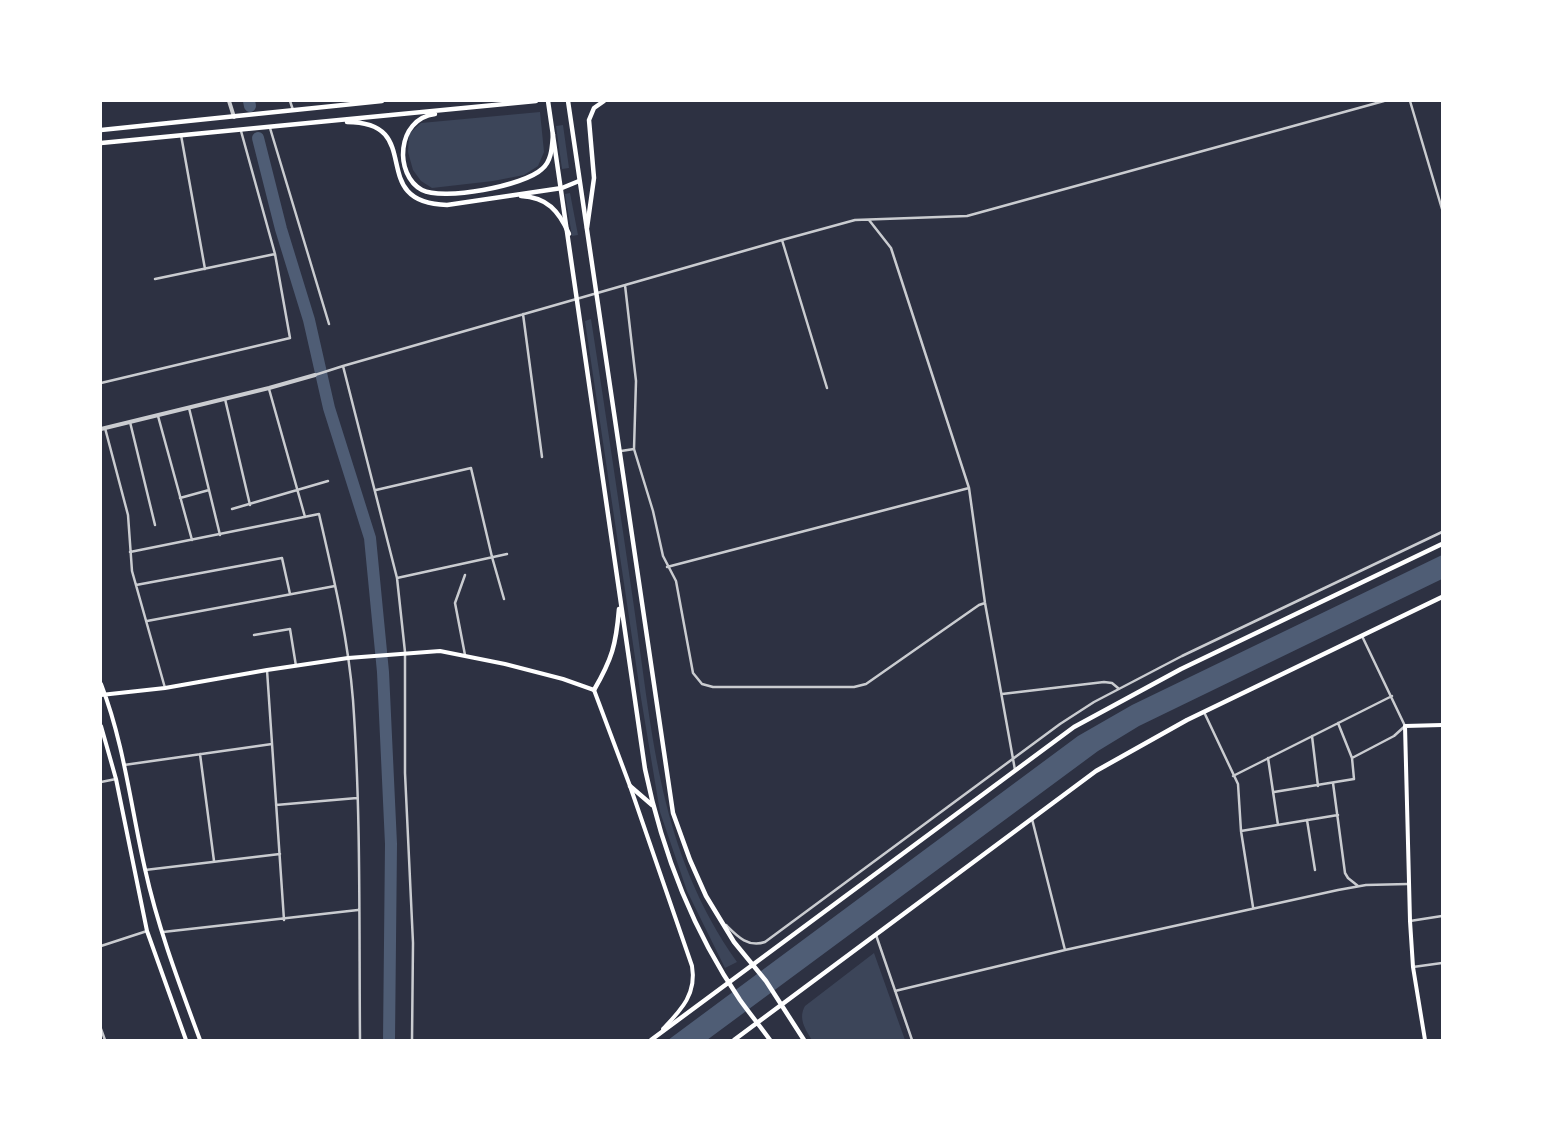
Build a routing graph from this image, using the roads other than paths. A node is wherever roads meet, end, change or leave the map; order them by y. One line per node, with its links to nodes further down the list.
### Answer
1 (229, 101): 11 (street)
2 (290, 101): 10 (street)
3 (382, 101): 10 (main road)
4 (536, 101): 13 (main road); 16 (main road)
5 (548, 101): 16 (main road)
6 (568, 101): 19 (main road)
7 (604, 101): 24 (main road)
8 (1384, 101): 23 (street)
9 (1410, 101): 22 (street)
10 (294, 111): 11 (main road)
11 (234, 117): 15 (main road)
12 (269, 126): 13 (main road); 14 (main road); 32 (street)
13 (278, 126): 21 (main road)
14 (240, 129): 17 (main road); 27 (street)
15 (101, 130)
16 (552, 134): 20 (main road)
17 (181, 135): 18 (main road); 28 (street)
18 (101, 143)
19 (580, 181): 20 (main road); 24 (main road)
20 (562, 188): 21 (main road); 25 (main road)
21 (507, 196): 25 (main road)
22 (1442, 209)
23 (869, 220): 26 (street); 47 (street)
24 (587, 228): 44 (main road)
25 (569, 234): 71 (main road)
26 (782, 240): 30 (street); 37 (street)
27 (275, 254): 28 (street); 35 (street)
28 (205, 269): 29 (street)
29 (155, 279)
30 (625, 285): 31 (street); 43 (street)
31 (523, 314): 33 (street); 45 (street)
32 (329, 324)
33 (342, 366): 34 (street); 50 (street)
34 (315, 375): 36 (street)
35 (101, 383)
36 (269, 388): 38 (street); 49 (street)
37 (827, 388)
38 (225, 399): 39 (street); 52 (street)
39 (189, 408): 40 (street); 48 (street)
40 (158, 416): 41 (street); 51 (street)
41 (130, 422): 42 (street); 55 (street)
42 (103, 428): 60 (street)
43 (634, 449): 44 (street); 63 (street)
44 (620, 451): 126 (main road)
45 (542, 457)
46 (328, 481): 49 (street)
47 (970, 488): 63 (street); 72 (street)
48 (209, 490): 51 (street); 57 (street)
49 (297, 490): 52 (street); 54 (street)
50 (376, 490): 62 (street); 65 (street)
51 (180, 498): 58 (street)
52 (250, 505): 53 (street)
53 (232, 509)
54 (305, 517): 57 (street); 67 (street)
55 (155, 525)
56 (1442, 532): 83 (street)
57 (220, 535): 58 (street)
58 (192, 540): 60 (street)
59 (1442, 544): 100 (main road)
60 (130, 552): 66 (street)
61 (507, 554): 62 (street)
62 (492, 557): 65 (street); 70 (street)
63 (667, 567): 72 (street)
64 (465, 575): 77 (street)
65 (397, 578): 76 (street)
66 (136, 585): 68 (street); 73 (street)
67 (335, 586): 68 (street); 78 (street)
68 (290, 594): 73 (street)
69 (1442, 597): 75 (main road)
70 (504, 599)
71 (620, 600): 84 (main road); 110 (main road)
72 (985, 603): 85 (street)
73 (147, 621): 82 (street)
74 (254, 635): 79 (street)
75 (1361, 635): 87 (street); 88 (main road)
76 (405, 652): 77 (main road); 78 (main road); 146 (street)
77 (465, 655): 84 (main road)
78 (348, 658): 79 (main road); 108 (street)
79 (296, 666): 80 (main road)
80 (267, 670): 82 (main road); 94 (street)
81 (101, 684): 86 (main road)
82 (165, 688): 86 (main road)
83 (1118, 688): 85 (street); 98 (street)
84 (594, 690): 105 (main road)
85 (1002, 694): 98 (street)
86 (103, 695): 99 (main road)
87 (1392, 696): 89 (street); 92 (street)
88 (1204, 712): 101 (street); 112 (main road)
89 (1338, 723): 93 (street); 97 (street)
90 (1442, 725): 92 (main road)
91 (101, 726): 102 (main road)
92 (1405, 726): 97 (street); 120 (main road)
93 (1312, 736): 96 (street); 106 (street)
94 (272, 744): 95 (street); 109 (street)
95 (200, 754): 99 (street); 117 (street)
96 (1268, 757): 101 (street); 107 (street)
97 (1352, 758): 104 (street)
98 (1013, 759): 100 (street); 126 (street)
99 (124, 765): 118 (main road)
100 (1016, 771): 134 (main road)
101 (1233, 776): 115 (street)
102 (116, 779): 103 (street); 128 (main road)
103 (101, 782)
104 (1333, 783): 106 (street); 111 (street)
105 (630, 786): 110 (main road); 141 (main road)
106 (1318, 786): 107 (street)
107 (1274, 792): 114 (street)
108 (357, 798): 109 (street); 123 (street)
109 (276, 805): 116 (street)
110 (652, 805): 136 (main road)
111 (1338, 814): 113 (street); 121 (street)
112 (1032, 818): 130 (main road); 132 (street)
113 (1307, 820): 114 (street); 119 (street)
114 (1278, 825): 115 (street)
115 (1241, 831): 122 (street)
116 (280, 854): 117 (street); 125 (street)
117 (214, 861): 118 (street)
118 (145, 870): 129 (main road)
119 (1315, 870)
120 (1408, 884): 121 (street); 127 (main road)
121 (1358, 886): 122 (street)
122 (1253, 908): 132 (street)
123 (358, 910): 125 (street); 145 (street)
124 (1442, 916): 127 (street)
125 (284, 920): 129 (street)
126 (720, 920): 134 (main road)
127 (1410, 921): 135 (main road)
128 (147, 931): 131 (street); 143 (main road)
129 (161, 932): 144 (main road)
130 (876, 934): 137 (street); 138 (main road)
131 (101, 946)
132 (1065, 950): 137 (street)
133 (1442, 963): 135 (street)
134 (751, 965): 136 (main road); 138 (main road)
135 (1413, 967): 152 (main road)
136 (729, 982): 139 (main road); 141 (main road)
137 (895, 991): 151 (street)
138 (781, 1004): 139 (main road); 150 (main road)
139 (757, 1022): 148 (main road); 149 (main road)
140 (101, 1029): 142 (street)
141 (659, 1034): 147 (main road)
142 (105, 1040)
143 (186, 1040)
144 (200, 1040)
145 (360, 1040)
146 (412, 1040)
147 (651, 1040)
148 (734, 1040)
149 (770, 1040)
150 (804, 1040)
151 (912, 1040)
152 (1424, 1040)

